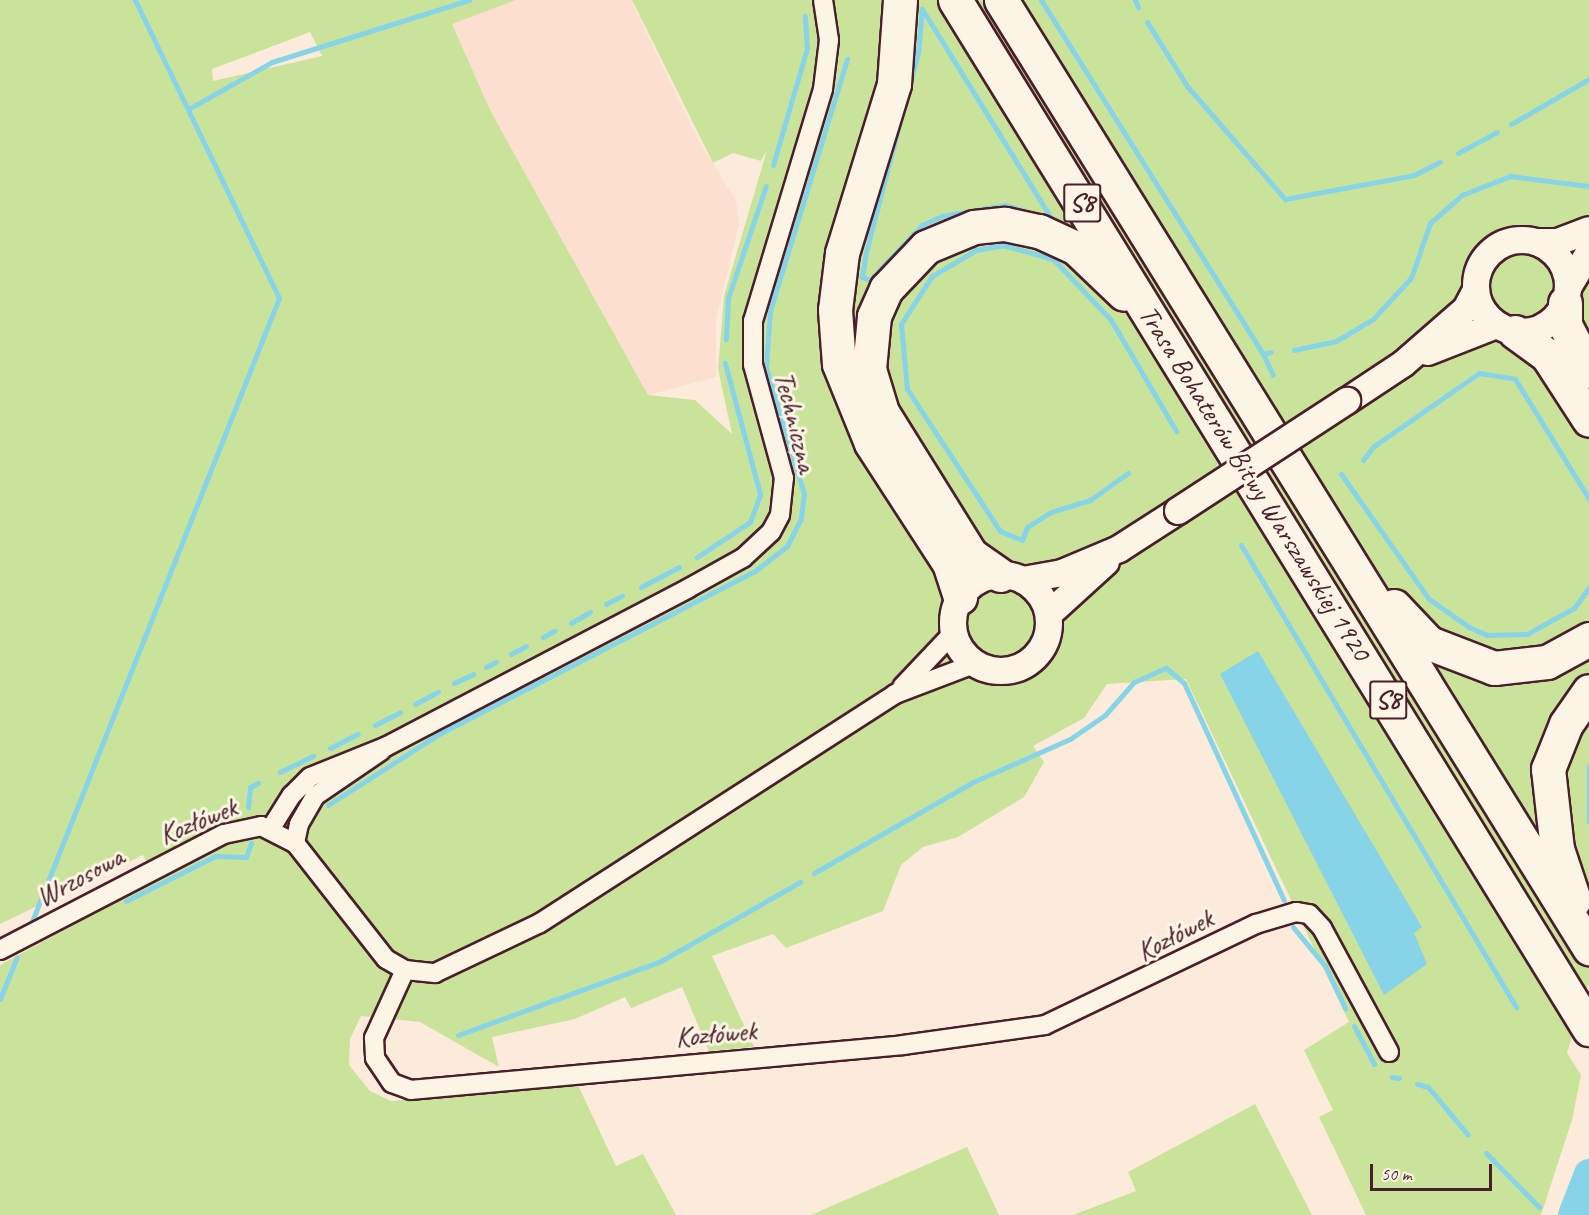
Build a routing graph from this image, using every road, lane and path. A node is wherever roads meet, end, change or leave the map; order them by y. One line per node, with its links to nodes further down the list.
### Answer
1 (823, 0): 25 (street, Techniczna)
2 (900, 0): 18 (highway)
3 (955, 0): 13 (highway, Trasa Bohaterów Bitwy Warszawskiej 1920 / S8)
4 (1001, 0): 15 (highway, Trasa Bohaterów Bitwy Warszawskiej 1920 / S8)
5 (1589, 230): 6 (main road)
6 (1537, 242): 8 (main road); 9 (main road)
7 (1589, 253): 9 (main road)
8 (1476, 290): 10 (main road); 11 (main road)
9 (1567, 295): 10 (main road); 12 (highway)
10 (1506, 328): 11 (main road); 14 (highway)
11 (1403, 364): 16 (main road, bridge)
12 (1589, 371)
13 (1208, 405): 17 (highway); 32 (highway, Trasa Bohaterów Bitwy Warszawskiej 1920 / S8)
14 (1589, 420)
15 (1323, 520): 21 (highway); 29 (highway, Trasa Bohaterów Bitwy Warszawskiej 1920 / S8)
16 (1119, 549): 17 (main road); 19 (main road)
17 (1012, 578): 18 (main road); 19 (main road)
18 (960, 597): 20 (main road)
19 (1049, 614): 22 (main road)
20 (953, 633): 22 (main road); 24 (street)
21 (1589, 639)
22 (974, 664): 24 (street)
23 (1589, 691): 29 (highway)
24 (895, 694): 31 (street)
25 (387, 746): 26 (street, Techniczna); 27 (street, Techniczna)
26 (272, 828): 27 (street, Kozłówek); 28 (street, Kozłówek)
27 (296, 843): 31 (street, Kozłówek)
28 (154, 868): 30 (street, Wrzosowa)
29 (1589, 947)
30 (0, 950)
31 (405, 970): 33 (street, Kozłówek)
32 (1584, 1020)
33 (1389, 1052)

